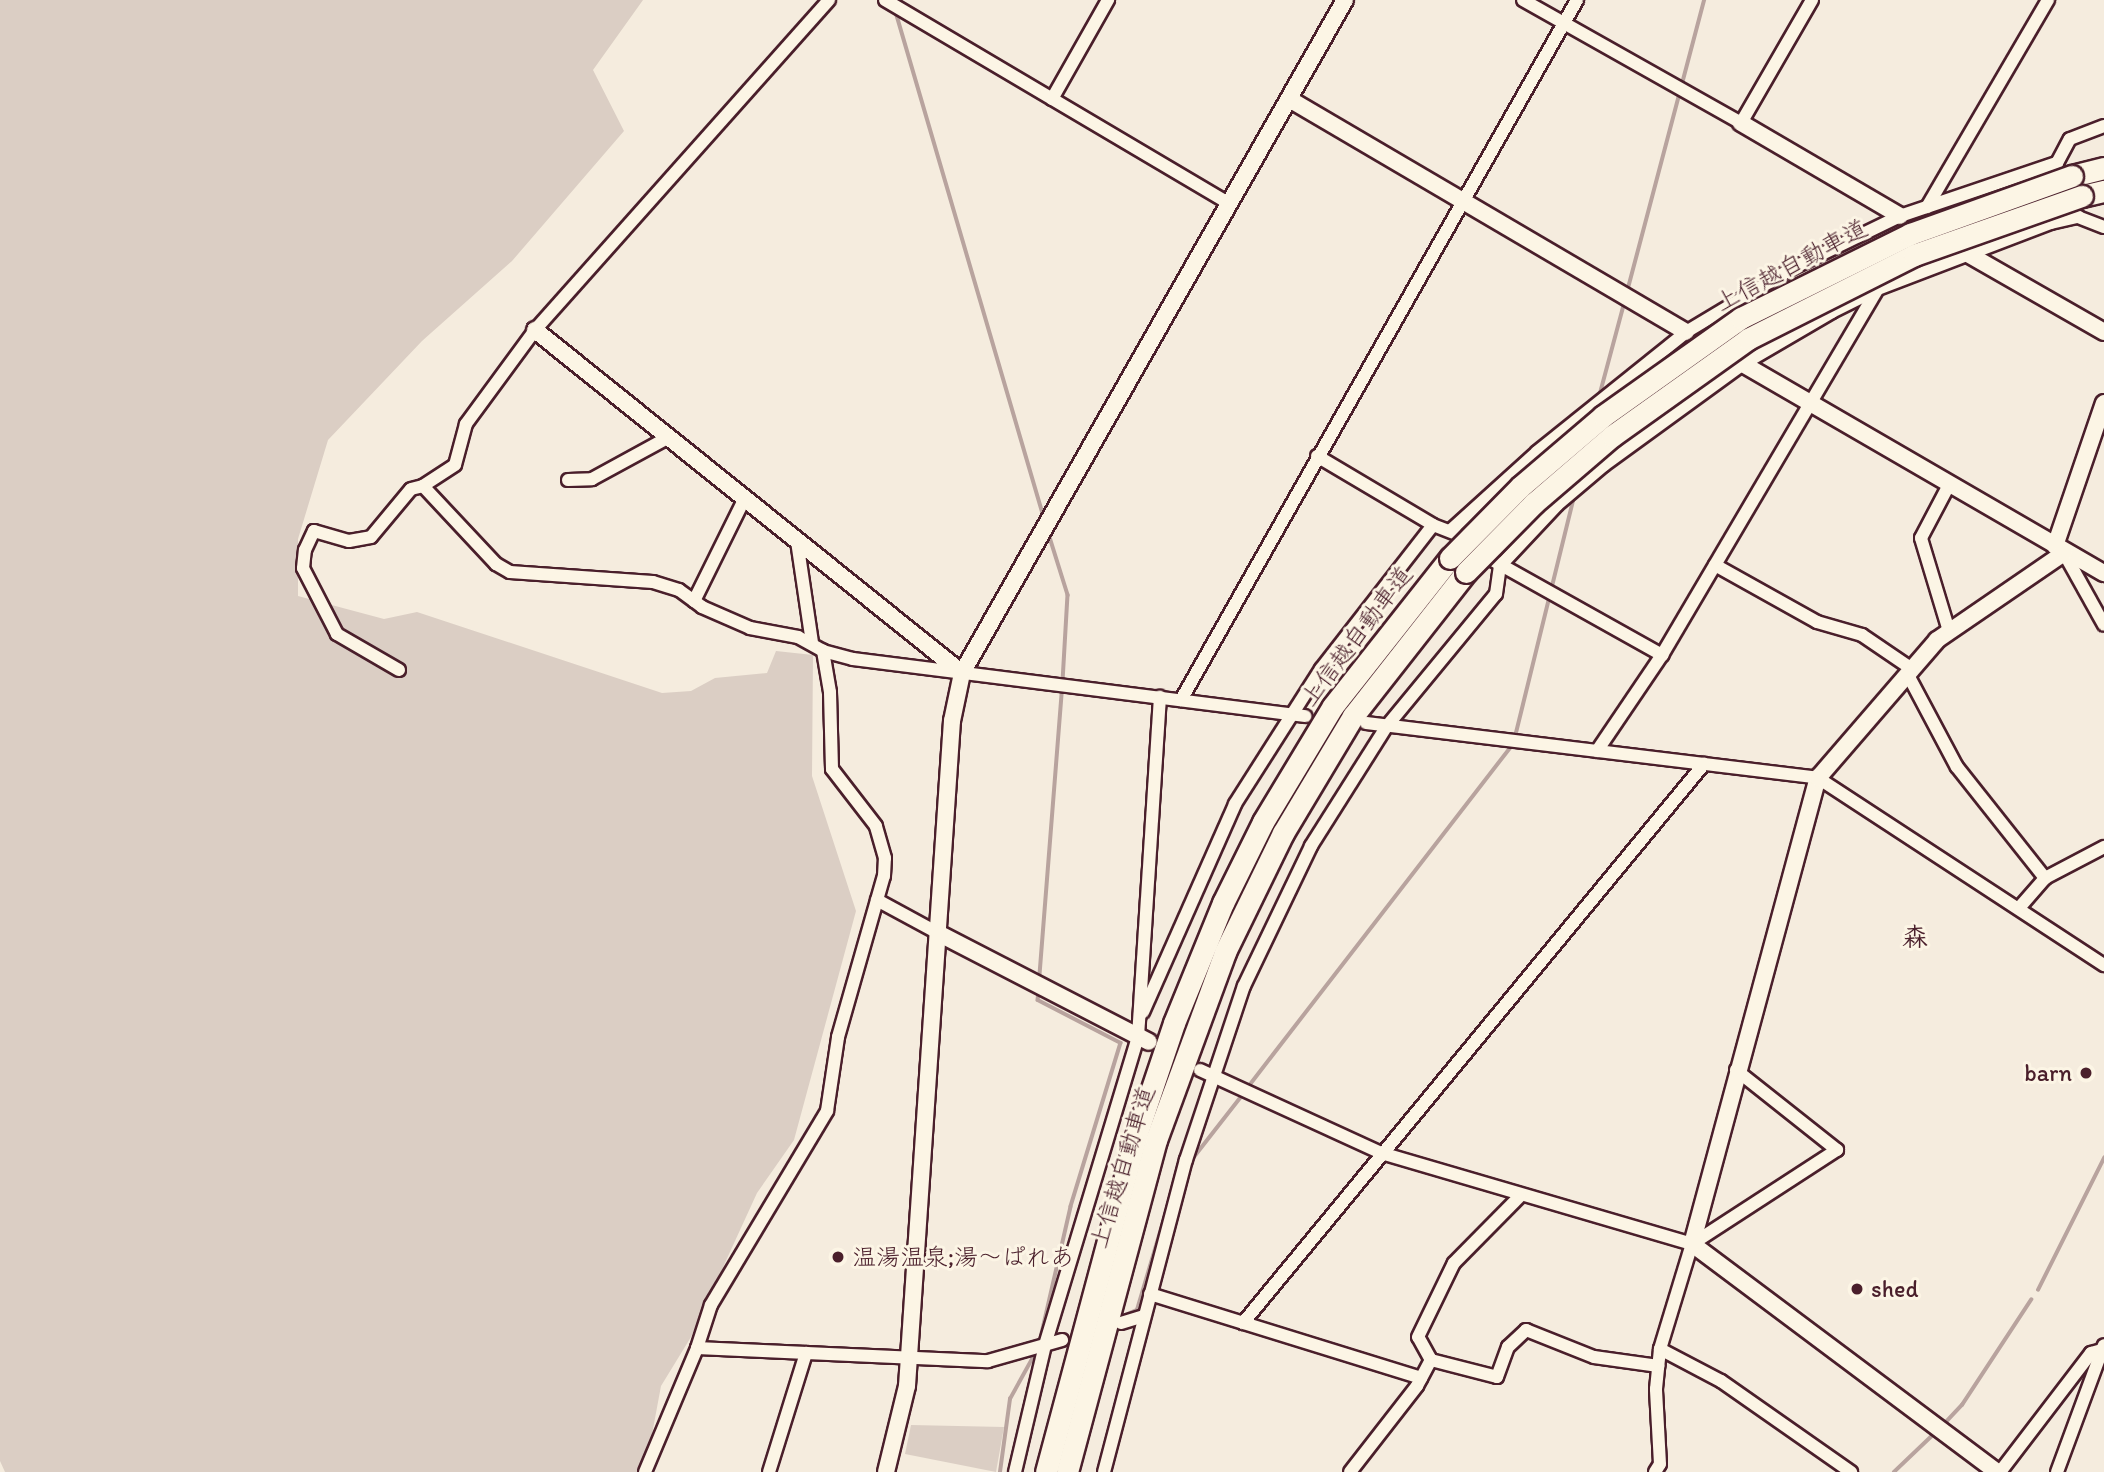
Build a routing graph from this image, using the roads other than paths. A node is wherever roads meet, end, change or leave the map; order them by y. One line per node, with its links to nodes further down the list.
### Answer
1 (829, 0): 23 (street)
2 (885, 0): 10 (street)
3 (1108, 0): 10 (street)
4 (1345, 0): 11 (street)
5 (1523, 0): 9 (street)
6 (1577, 0): 9 (street)
7 (1812, 0): 12 (street)
8 (2048, 0): 18 (street)
9 (1563, 24): 12 (street); 16 (street)
10 (1052, 99): 17 (street)
11 (1289, 99): 16 (street); 17 (street)
12 (1741, 123): 19 (street)
13 (2104, 126): 18 (street)
14 (2104, 168): 91 (highway, 上信越自動車道, bridge)
15 (2104, 191): 92 (highway, 上信越自動車道, bridge)
16 (1462, 202): 24 (street); 30 (street)
17 (1230, 204): 49 (street)
18 (1927, 207): 19 (street)
19 (1900, 216): 24 (street)
20 (2104, 228): 21 (street)
21 (1968, 254): 22 (street); 25 (street)
22 (1878, 289): 26 (street); 28 (street)
23 (536, 330): 29 (street); 33 (street)
24 (1686, 332): 36 (street)
25 (2104, 332)
26 (1743, 365): 28 (street); 40 (street)
27 (2104, 403): 38 (street)
28 (1812, 404): 32 (street); 39 (street)
29 (669, 437): 31 (street); 34 (street)
30 (1317, 456): 35 (street); 51 (street)
31 (568, 480)
32 (1950, 483): 38 (street); 44 (street)
33 (424, 486): 42 (street); 47 (street)
34 (745, 498): 37 (street); 42 (street)
35 (1433, 525): 36 (street); 52 (street)
36 (1451, 530): 40 (street)
37 (797, 541): 45 (street); 49 (street)
38 (2060, 550): 41 (street); 43 (street); 44 (street)
39 (1715, 565): 46 (street); 48 (street)
40 (1500, 566): 46 (street); 55 (street)
41 (2104, 573)
42 (694, 601): 45 (street)
43 (2104, 625)
44 (1948, 631): 48 (street)
45 (817, 647): 49 (street); 61 (street)
46 (1662, 655): 56 (street)
47 (399, 670)
48 (1910, 672): 58 (street); 60 (street)
49 (962, 673): 50 (street); 63 (street)
50 (1160, 697): 51 (street); 65 (street)
51 (1181, 700): 52 (street)
52 (1291, 714): 53 (street); 65 (street)
53 (1305, 716)
54 (1366, 723): 55 (street)
55 (1387, 726): 56 (street); 69 (street)
56 (1597, 751): 57 (street)
57 (1704, 764): 58 (street); 70 (street)
58 (1818, 778): 62 (street); 68 (street)
59 (2104, 847): 60 (street)
60 (2045, 878): 62 (street)
61 (877, 900): 63 (street); 80 (street)
62 (2019, 908): 64 (street)
63 (938, 933): 66 (street); 83 (street)
64 (2104, 965)
65 (1142, 1014): 66 (street)
66 (1144, 1040): 78 (street)
67 (1200, 1070): 69 (street)
68 (1736, 1070): 72 (street); 72 (street)
69 (1213, 1077): 70 (street); 73 (street)
70 (1381, 1153): 71 (street); 76 (street)
71 (1519, 1197): 72 (street); 84 (street)
72 (1692, 1244): 81 (street); 97 (street)
73 (1150, 1294): 74 (street); 76 (street)
74 (1144, 1316): 75 (street); 93 (street)
75 (1121, 1323)
76 (1243, 1323): 86 (street)
77 (1062, 1340): 78 (street)
78 (1045, 1345): 83 (street); 90 (street)
79 (2103, 1347): 97 (street); 98 (street)
80 (697, 1348): 82 (street); 87 (street)
81 (1660, 1349): 85 (street); 96 (street)
82 (806, 1353): 83 (street); 88 (street)
83 (907, 1356): 89 (street)
84 (1431, 1360): 85 (street); 86 (street)
85 (1658, 1366): 95 (street)
86 (1420, 1378): 94 (street)
87 (645, 1472)
88 (769, 1472)
89 (886, 1472)
90 (1015, 1472)
91 (1046, 1472)
92 (1067, 1472)
93 (1104, 1472)
94 (1350, 1472)
95 (1655, 1472)
96 (1851, 1472)
97 (1999, 1472)
98 (2057, 1472)

